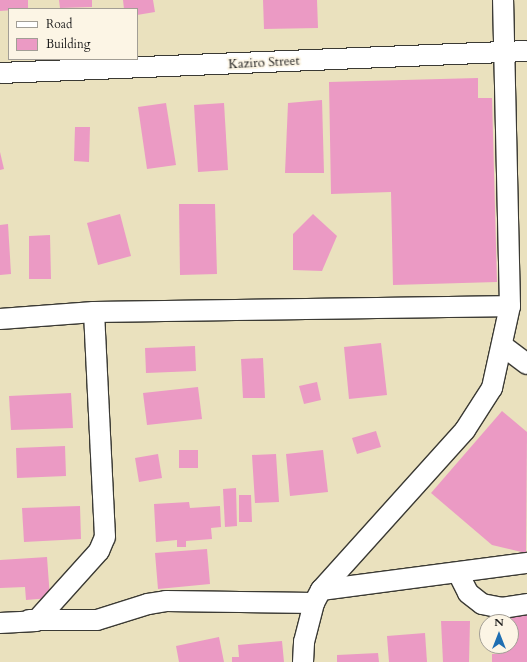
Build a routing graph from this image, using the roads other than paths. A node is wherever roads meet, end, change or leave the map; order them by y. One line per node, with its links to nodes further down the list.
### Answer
1 (502, 0): 3 (street)
2 (527, 51): 3 (street, Kaziro Street)
3 (502, 52): 4 (street, Kaziro Street); 5 (street)
4 (0, 73)
5 (510, 306): 6 (street); 8 (street)
6 (94, 312): 7 (street); 15 (street)
7 (0, 319)
8 (503, 346): 9 (street); 12 (street)
9 (527, 364)
10 (526, 564): 11 (street)
11 (458, 573): 12 (street); 13 (street)
12 (318, 597): 15 (street); 17 (street)
13 (527, 604)
14 (0, 612): 15 (street)
15 (36, 622): 16 (street)
16 (0, 624)
17 (303, 662)

